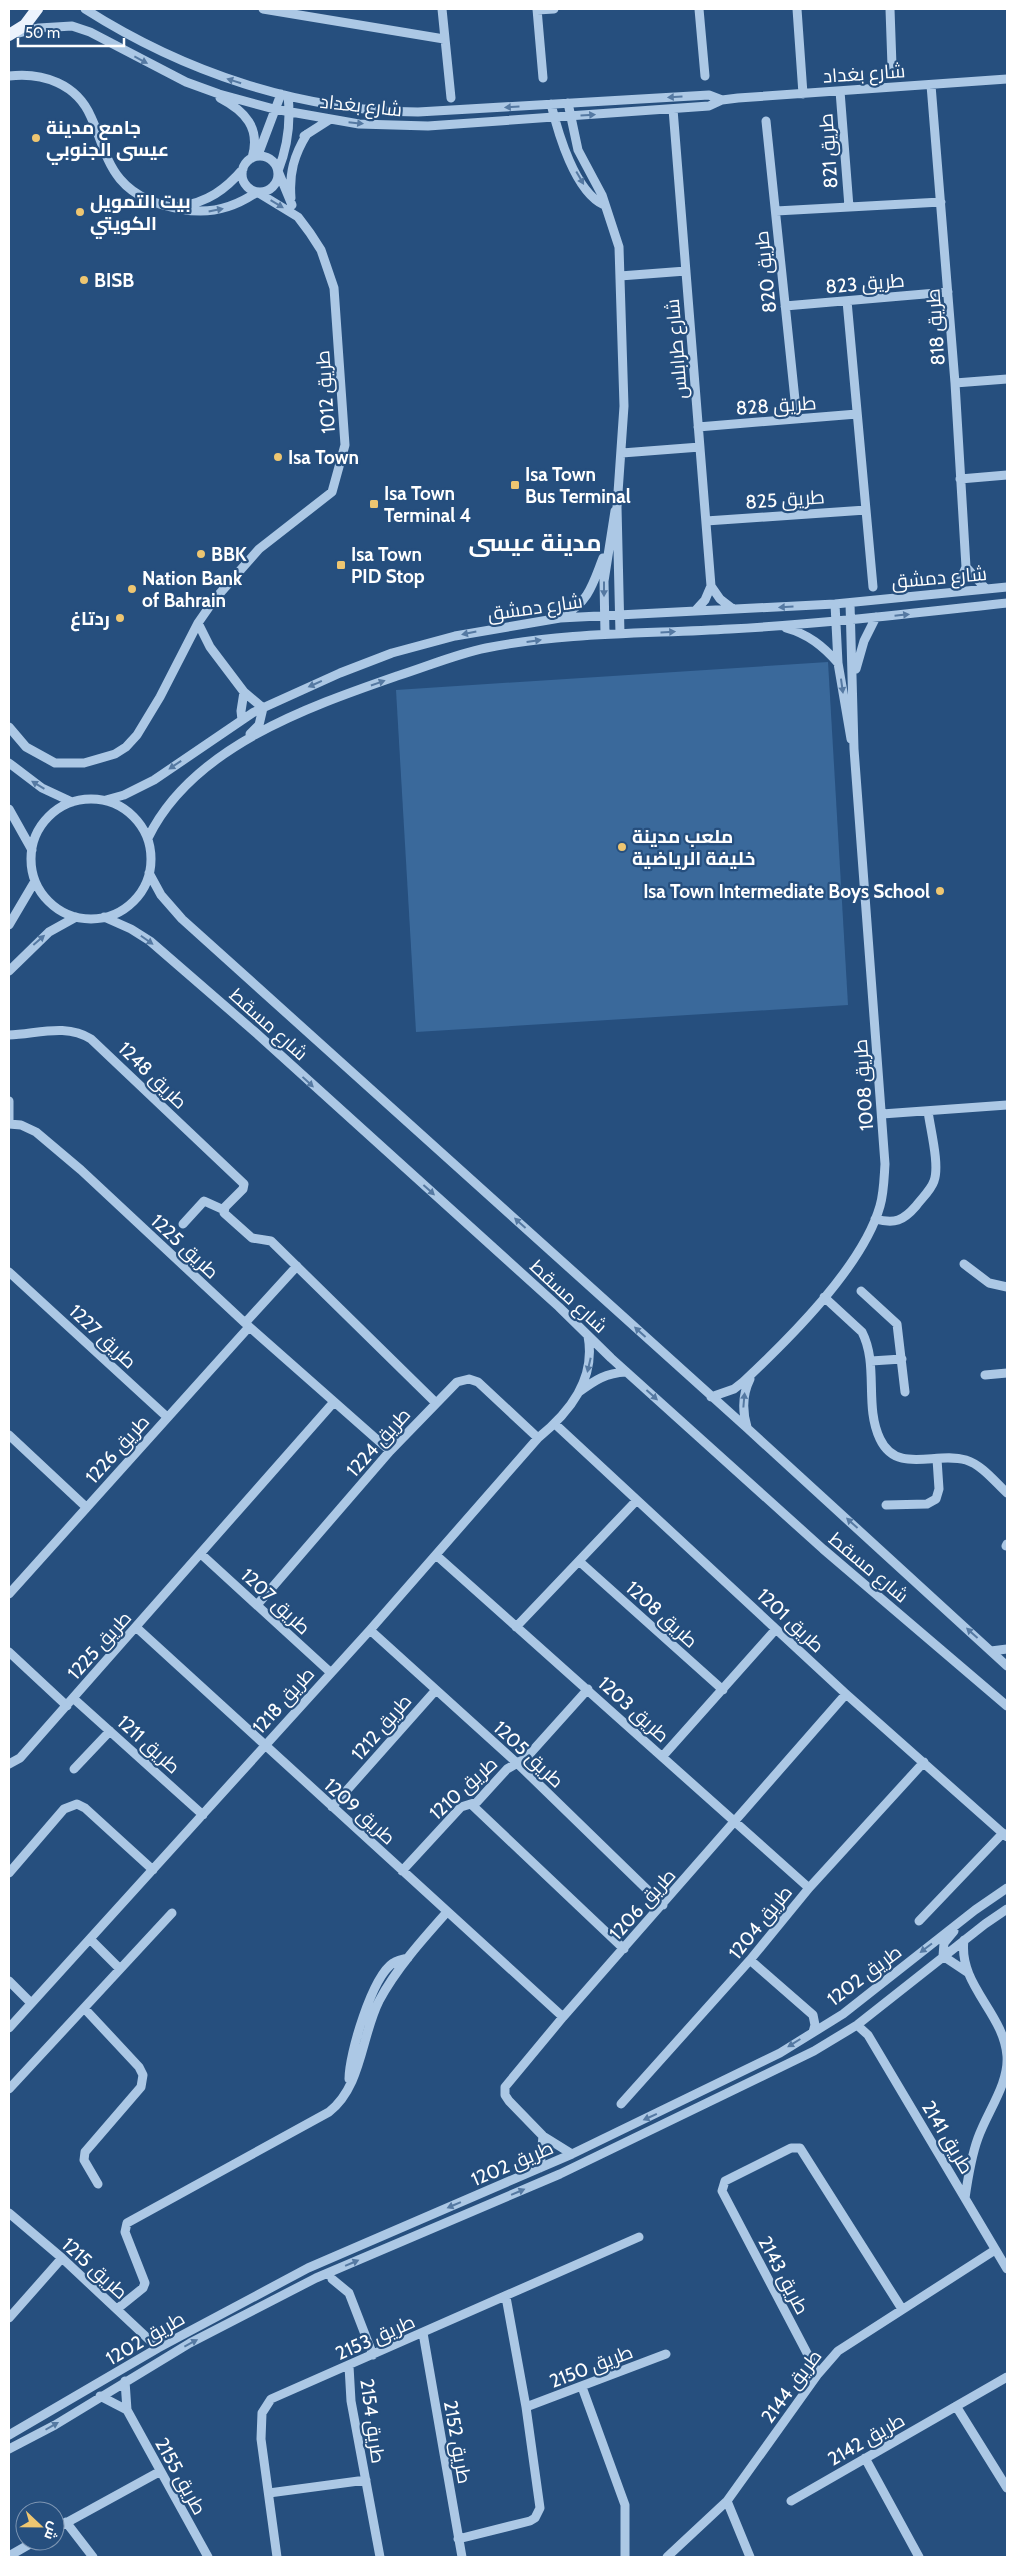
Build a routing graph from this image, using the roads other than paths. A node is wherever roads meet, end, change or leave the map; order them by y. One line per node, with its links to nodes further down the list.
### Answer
1 (37, 9): 10 (main road)
2 (84, 9): 21 (street, شارع بغداد, one-way to 2)
3 (263, 9): 11 (street)
4 (442, 9): 11 (street)
5 (537, 9): 6 (street); 15 (street)
6 (554, 9)
7 (699, 9): 14 (street)
8 (797, 9): 20 (street)
9 (890, 9): 12 (street)
10 (11, 35): 17 (street, شارع بغداد, one-way to 17)
11 (444, 38): 22 (street)
12 (892, 66)
13 (9, 76): 42 (street)
14 (705, 76)
15 (543, 78)
16 (1007, 79): 18 (street, شارع بغداد)
17 (186, 82): 26 (street, شارع بغداد); 35 (street)
18 (931, 85): 19 (street, شارع بغداد); 39 (street, طريق 818)
19 (840, 91): 20 (street, شارع بغداد); 43 (street, طريق 821)
20 (803, 94): 23 (street, شارع بغداد)
21 (285, 95): 25 (street, شارع بغداد, one-way to 21); 26 (street); 28 (street)
22 (451, 98)
23 (722, 100): 24 (street, شارع بغداد, one-way to 24); 27 (street, شارع بغداد)
24 (568, 103): 25 (street, شارع بغداد); 29 (street)
25 (552, 104): 30 (street)
26 (274, 109): 28 (street, شارع بغداد); 35 (street)
27 (673, 109): 29 (street, شارع بغداد, one-way to 27); 46 (street, شارع طرابلس)
28 (290, 113): 31 (street, شارع بغداد); 34 (street)
29 (570, 116): 30 (street, شارع بغداد); 41 (street)
30 (555, 118): 31 (street, شارع بغداد, one-way to 30); 41 (street, one-way to 41)
31 (330, 120): 33 (street)
32 (766, 121): 44 (street, طريق 820)
33 (307, 134): 34 (street); 40 (street)
34 (286, 151): 37 (street)
35 (255, 157): 36 (street); 37 (street)
36 (243, 169): 38 (street); 42 (street)
37 (278, 171): 38 (street); 40 (street)
38 (256, 192): 42 (street, one-way to 38); 45 (street, طريق 1012, one-way to 45)
39 (941, 202): 43 (street, طريق 821); 48 (street, طريق 818)
40 (292, 205): 45 (street)
41 (604, 205): 47 (street)
42 (172, 208)
43 (849, 208): 44 (street, طريق 821)
44 (776, 211): 50 (street, طريق 820)
45 (298, 217): 81 (street, طريق 1012)
46 (686, 271): 47 (street); 55 (street, شارع طرابلس)
47 (620, 276): 57 (street)
48 (948, 292): 49 (street, طريق 823); 52 (street, طريق 818)
49 (846, 301): 50 (street, طريق 823); 53 (street)
50 (785, 306): 54 (street, طريق 820)
51 (1007, 378): 52 (street)
52 (955, 383): 59 (street, طريق 818)
53 (857, 414): 54 (street, طريق 828); 61 (street)
54 (797, 419): 55 (street, طريق 828)
55 (698, 427): 56 (street, شارع طرابلس)
56 (700, 447): 57 (street); 62 (street, شارع طرابلس)
57 (622, 453): 60 (street)
58 (1007, 474): 59 (street)
59 (960, 479): 64 (street, طريق 818)
60 (617, 507): 63 (street); 75 (street)
61 (866, 510): 62 (street, طريق 825); 66 (street)
62 (706, 521): 65 (street, شارع طرابلس)
63 (608, 546): 76 (street, one-way to 76); 78 (street)
64 (966, 567): 68 (street); 69 (street, طريق 818)
65 (711, 586): 73 (street); 74 (street)
66 (873, 587)
67 (1007, 587): 68 (street, شارع دمشق)
68 (986, 589): 69 (street, شارع دمشق)
69 (956, 591): 70 (street, شارع دمشق)
70 (850, 603): 72 (street, شارع دمشق); 80 (street, طريق 1008)
71 (1007, 603): 77 (street, شارع دمشق, one-way to 71)
72 (835, 604): 73 (street, شارع دمشق, one-way to 73); 79 (street, طريق 1008)
73 (732, 609): 74 (street, شارع دمشق)
74 (695, 611): 75 (street, شارع دمشق)
75 (618, 614): 76 (street, شارع دمشق); 84 (street)
76 (604, 615): 78 (street, شارع دمشق); 83 (street)
77 (876, 617): 80 (street, شارع دمشق); 88 (street, طريق 1008)
78 (560, 618): 90 (street, شارع دمشق, one-way to 90)
79 (836, 620): 80 (street, شارع دمشق); 82 (street, شارع دمشق); 87 (street, طريق 1008)
80 (851, 620): 88 (street, طريق 1008)
81 (198, 623): 85 (street, طريق 1012); 86 (street)
82 (778, 626): 84 (street, شارع دمشق, one-way to 82); 87 (street)
83 (605, 634): 84 (street, شارع دمشق); 93 (street, شارع دمشق, one-way to 83)
84 (620, 634)
85 (188, 642): 86 (street); 92 (street, طريق 1012)
86 (210, 647): 89 (street)
87 (838, 663): 94 (street, طريق 1008, one-way to 94)
88 (853, 684): 94 (street, طريق 1008)
89 (244, 692): 90 (street); 91 (street)
90 (263, 708): 91 (street, شارع دمشق); 93 (street)
91 (242, 720): 96 (street, شارع دمشق, one-way to 96)
92 (9, 727)
93 (243, 742): 99 (street, شارع دمشق)
94 (854, 749): 113 (street, طريق 1008)
95 (9, 763): 97 (street, one-way to 95)
96 (106, 800): 97 (street); 99 (street)
97 (72, 802): 100 (street)
98 (9, 809): 100 (street)
99 (148, 838): 101 (street)
100 (32, 850): 102 (street)
101 (150, 873): 104 (street); 136 (street, شارع مسقط, one-way to 101)
102 (35, 881): 103 (street); 105 (street)
103 (76, 917): 104 (street); 106 (street, one-way to 103)
104 (104, 917): 127 (street, شارع مسقط, one-way to 127)
105 (9, 926)
106 (9, 971)
107 (9, 1031): 109 (street, طريق 1248)
108 (9, 1034): 109 (street, طريق 1248)
109 (22, 1034): 115 (street, طريق 1248)
110 (9, 1101): 114 (street)
111 (1007, 1105): 112 (street)
112 (928, 1111): 113 (street); 116 (street)
113 (882, 1114): 116 (street, طريق 1008)
114 (9, 1124): 126 (street, طريق 1225)
115 (224, 1210): 117 (street); 119 (street)
116 (875, 1219): 125 (street, طريق 1008)
117 (183, 1224)
118 (964, 1264): 123 (street)
119 (297, 1266): 126 (street, طريق 1226); 137 (street)
120 (9, 1272): 121 (street, طريق 1227)
121 (16, 1279): 122 (street); 139 (street, طريق 1227)
122 (9, 1287)
123 (1007, 1287)
124 (861, 1291): 128 (street)
125 (824, 1297): 129 (street); 132 (street, طريق 1008)
126 (247, 1325): 138 (street, طريق 1225); 139 (street, طريق 1226)
127 (588, 1336): 130 (street, شارع مسقط); 134 (street, طريق 1218, one-way to 134)
128 (902, 1359): 129 (street); 135 (street)
129 (871, 1362): 145 (street)
130 (626, 1372): 134 (street, طريق 1218); 170 (street, شارع مسقط, one-way to 170)
131 (1007, 1373): 133 (street)
132 (752, 1374): 136 (street, طريق 1008); 141 (street, طريق 1008, one-way to 132)
133 (985, 1375)
134 (579, 1392): 140 (street, طريق 1218)
135 (905, 1392)
136 (711, 1397): 141 (street, شارع مسقط)
137 (435, 1402): 143 (street, طريق 1224); 144 (street, طريق 1224)
138 (333, 1403): 144 (street, طريق 1225); 150 (street, طريق 1225)
139 (167, 1418): 149 (street, طريق 1226)
140 (555, 1424): 143 (street, طريق 1218); 147 (street, طريق 1201)
141 (747, 1428): 160 (street, شارع مسقط, one-way to 141)
142 (9, 1435): 149 (street)
143 (538, 1438): 151 (street, طريق 1218)
144 (390, 1451): 154 (street, طريق 1224)
145 (937, 1459): 146 (street); 148 (street)
146 (1007, 1493)
147 (636, 1501): 152 (street); 157 (street, طريق 1201)
148 (886, 1505)
149 (86, 1507): 153 (street, طريق 1226)
150 (201, 1554): 154 (street, طريق 1207); 156 (street, طريق 1225)
151 (436, 1555): 155 (street, طريق 1203); 158 (street, طريق 1218)
152 (580, 1562): 155 (street); 165 (street, طريق 1208)
153 (9, 1594)
154 (257, 1605): 163 (street, طريق 1207)
155 (516, 1627): 164 (street, طريق 1203)
156 (137, 1628): 168 (street, طريق 1225); 172 (street, طريق 1209)
157 (776, 1629): 165 (street); 167 (street, طريق 1201)
158 (370, 1630): 163 (street, طريق 1218); 166 (street, طريق 1205)
159 (1007, 1649): 160 (street)
160 (991, 1651): 162 (street, شارع مسقط)
161 (9, 1652): 169 (street, طريق 1225)
162 (1007, 1666)
163 (330, 1672): 172 (street, طريق 1218)
164 (588, 1689): 173 (street, طريق 1203); 176 (street, طريق 1210)
165 (723, 1690): 173 (street)
166 (435, 1691): 176 (street, طريق 1205); 179 (street, طريق 1212)
167 (846, 1694): 174 (street, طريق 1201); 181 (street, طريق 1206)
168 (73, 1698): 169 (street, طريق 1225); 171 (street, طريق 1211)
169 (67, 1706): 175 (street, طريق 1225)
170 (1007, 1706)
171 (110, 1730): 177 (street); 180 (street, طريق 1211)
172 (264, 1745): 179 (street, طريق 1209); 180 (street, طريق 1218)
173 (662, 1757): 181 (street, طريق 1203)
174 (924, 1762): 182 (street, طريق 1201); 186 (street, طريق 1204)
175 (9, 1764)
176 (518, 1764): 178 (street, طريق 1210); 188 (street, طريق 1205)
177 (74, 1769)
178 (472, 1805): 184 (street, طريق 1210); 196 (street)
179 (332, 1807): 184 (street, طريق 1209)
180 (203, 1815): 183 (street, طريق 1218)
181 (735, 1822): 186 (street, طريق 1203); 188 (street, طريق 1206)
182 (1005, 1835): 193 (street)
183 (153, 1870): 185 (street); 194 (street, طريق 1218)
184 (402, 1871): 191 (street, طريق 1209)
185 (9, 1873)
186 (808, 1888): 198 (street, طريق 1204)
187 (1007, 1888): 190 (street, طريق 1202)
188 (663, 1905): 196 (street, طريق 1206)
189 (1007, 1909): 195 (street, طريق 1202)
190 (975, 1910): 197 (street); 207 (street, طريق 1202, one-way to 207)
191 (447, 1912): 204 (street, طريق 1209); 224 (street)
192 (172, 1913): 199 (street)
193 (919, 1921)
194 (90, 1939): 199 (street); 202 (street, طريق 1218)
195 (964, 1940): 197 (street, طريق 1202); 200 (street)
196 (624, 1949): 204 (street, طريق 1206)
197 (943, 1956): 200 (street); 205 (street, طريق 1202)
198 (750, 1960): 207 (street); 210 (street, طريق 1204)
199 (120, 1969): 203 (street)
200 (967, 1972): 208 (street)
201 (9, 1981): 202 (street)
202 (31, 2003): 206 (street, طريق 1218)
203 (84, 2008): 209 (street); 214 (street)
204 (563, 2017): 211 (street, طريق 1206)
205 (857, 2025): 215 (street, طريق 2141); 233 (street, طريق 1202, one-way to 205)
206 (9, 2028)
207 (813, 2032): 212 (street, طريق 1202, one-way to 212)
208 (1007, 2065): 215 (street)
209 (9, 2089)
210 (622, 2104)
211 (543, 2136): 212 (street); 213 (street)
212 (572, 2154): 213 (street, طريق 1202)
213 (540, 2168): 227 (street, طريق 1202, one-way to 227)
214 (98, 2184)
215 (965, 2198): 218 (street, طريق 2141)
216 (9, 2213): 219 (street, طريق 1215)
217 (639, 2237): 222 (street, طريق 2153)
218 (996, 2250): 220 (street, طريق 2141); 223 (street, طريق 2144)
219 (62, 2258): 224 (street, طريق 1215); 225 (street)
220 (1007, 2269)
221 (332, 2279): 229 (street)
222 (506, 2297): 226 (street, طريق 2153); 237 (street, طريق 2150)
223 (902, 2308): 231 (street, طريق 2144); 231 (street, طريق 2143)
224 (117, 2310): 227 (street, طريق 1215)
225 (9, 2318)
226 (423, 2333): 229 (street, طريق 2153); 249 (street, طريق 2152)
227 (158, 2348): 239 (street, طريق 1202)
228 (666, 2354): 234 (street, طريق 2150)
229 (373, 2355): 230 (street, طريق 2153)
230 (350, 2366): 243 (street, طريق 2154); 245 (street, طريق 2153)
231 (818, 2374): 246 (street, طريق 2144)
232 (1007, 2377): 236 (street, طريق 2142)
233 (125, 2382): 235 (street, طريق 1202); 238 (street, طريق 2155)
234 (582, 2387): 237 (street, طريق 2150); 255 (street)
235 (100, 2396): 238 (street); 240 (street, طريق 1202, one-way to 235)
236 (956, 2406): 241 (street, طريق 2142); 244 (street)
237 (526, 2407): 249 (street, طريق 2150)
238 (126, 2410): 242 (street, طريق 2155)
239 (9, 2435)
240 (9, 2449)
241 (865, 2458): 247 (street, طريق 2142); 258 (street)
242 (159, 2472): 248 (street); 251 (street, طريق 2155)
243 (366, 2480): 245 (street, طريق 2154); 253 (street, طريق 2154)
244 (1007, 2488)
245 (269, 2493): 252 (street, طريق 2153)
246 (727, 2501): 256 (street, طريق 2144); 257 (street)
247 (791, 2501)
248 (66, 2522): 250 (street)
249 (458, 2539): 254 (street, طريق 2152)
250 (93, 2557)
251 (208, 2557)
252 (277, 2557)
253 (380, 2557)
254 (462, 2557)
255 (625, 2557)
256 (668, 2557)
257 (750, 2557)
258 (919, 2557)

